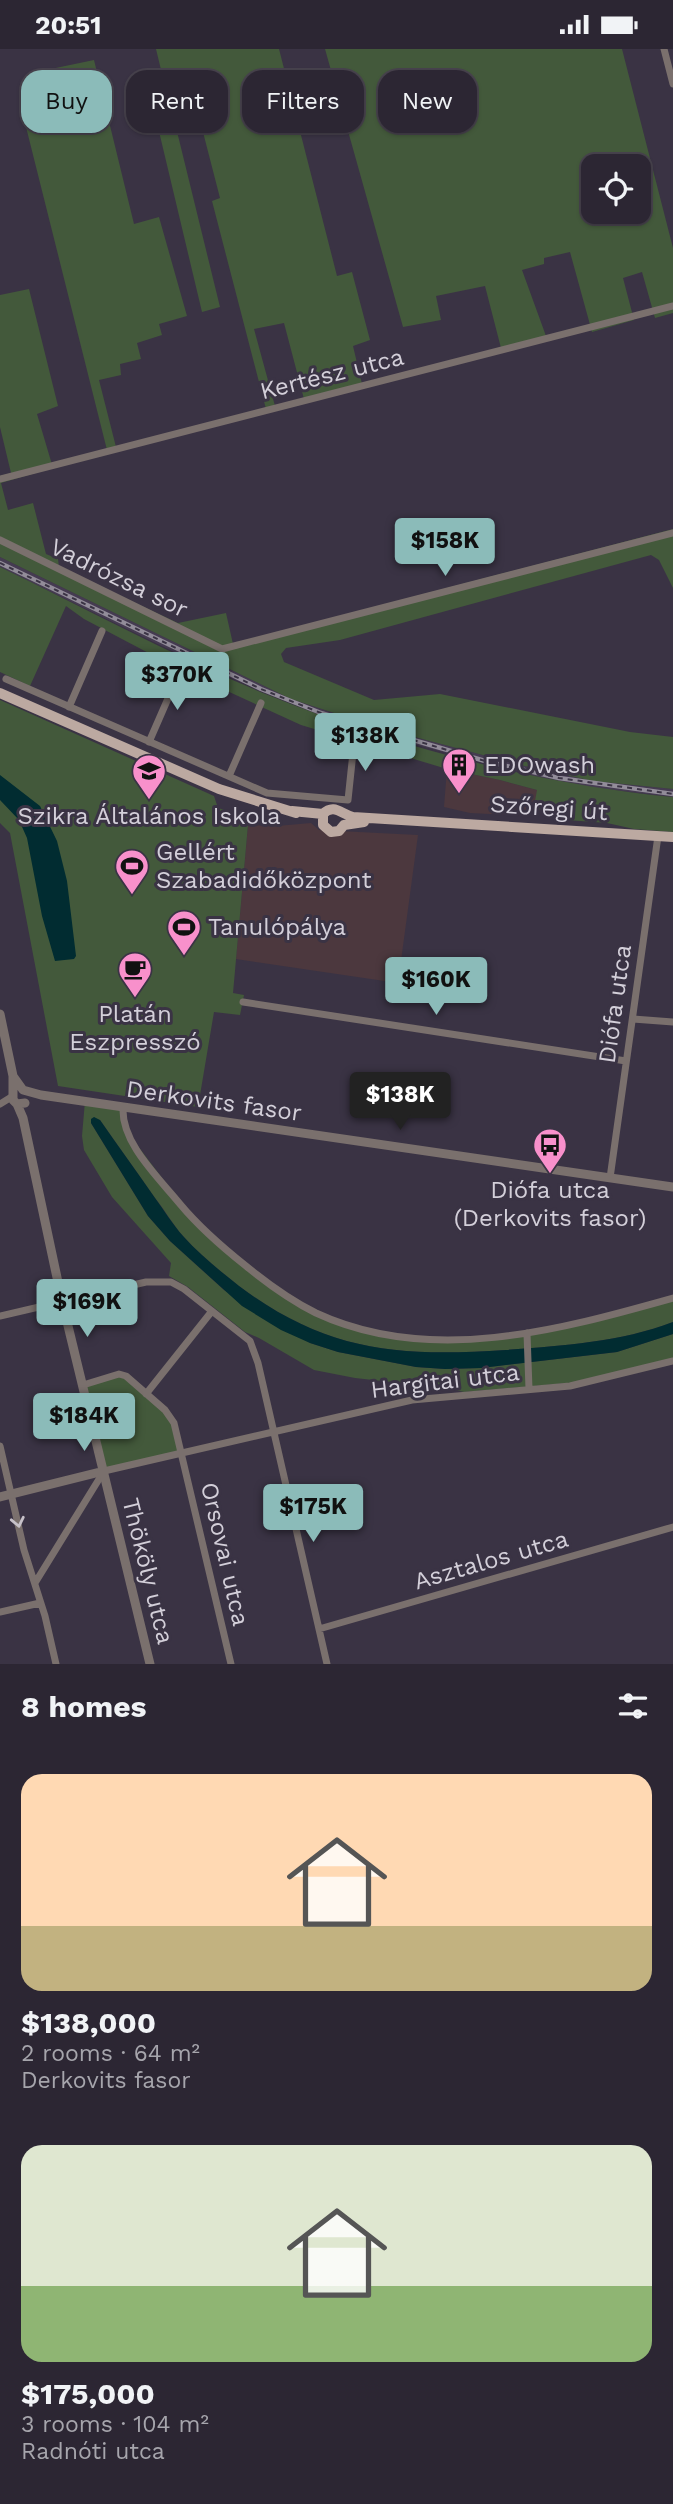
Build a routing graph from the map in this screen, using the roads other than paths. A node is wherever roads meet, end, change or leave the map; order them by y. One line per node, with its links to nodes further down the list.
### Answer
1 (664, 49): 2 (street)
2 (673, 84)
3 (673, 306): 4 (street, Kertész utca)
4 (0, 479)
5 (673, 533): 6 (street, Vadrózsa sor)
6 (0, 540)
7 (102, 631): 12 (street)
8 (180, 671): 13 (street)
9 (6, 679): 12 (street)
10 (0, 693): 16 (main road, Szőregi út)
11 (261, 703): 15 (street)
12 (69, 707): 13 (street)
13 (149, 742): 15 (street)
14 (354, 743): 15 (street)
15 (229, 776)
16 (323, 818): 17 (main road, Szőregi út); 17 (main road, Szőregi út)
17 (344, 820): 18 (main road, Szőregi út)
18 (658, 836): 19 (main road, Szőregi út); 22 (street, Diófa utca)
19 (673, 837)
20 (243, 1002): 24 (street)
21 (0, 1014): 25 (street, Thököly utca)
22 (633, 1019): 23 (street); 24 (street, Diófa utca)
23 (673, 1022)
24 (626, 1061): 28 (street, Diófa utca)
25 (20, 1098): 26 (street); 27 (street, Derkovits fasor); 31 (street, Thököly utca)
26 (0, 1105)
27 (123, 1107): 28 (street, Derkovits fasor); 34 (street)
28 (610, 1178): 29 (street, Derkovits fasor)
29 (673, 1187)
30 (673, 1297): 34 (street)
31 (62, 1301): 32 (street); 33 (street); 36 (street, Thököly utca)
32 (212, 1311): 38 (street); 39 (street)
33 (0, 1316)
34 (527, 1333): 37 (street)
35 (673, 1361): 37 (street, Hargitai utca)
36 (83, 1385): 38 (street, Orsovai utca); 42 (street, Thököly utca)
37 (529, 1389): 39 (street, Hargitai utca)
38 (146, 1394): 41 (street, Orsovai utca)
39 (272, 1431): 41 (street, Hargitai utca); 49 (street)
40 (0, 1447): 43 (street)
41 (181, 1454): 42 (street, Hargitai utca); 52 (street, Orsovai utca)
42 (104, 1471): 43 (street); 46 (street); 51 (street, Thököly utca)
43 (12, 1494): 44 (street); 46 (street, one-way to 46)
44 (0, 1497)
45 (673, 1527): 49 (street, Asztalos utca)
46 (35, 1583): 47 (street)
47 (40, 1603): 48 (street); 50 (street)
48 (0, 1612)
49 (319, 1629): 53 (street)
50 (56, 1664)
51 (150, 1664)
52 (231, 1664)
53 (327, 1664)

